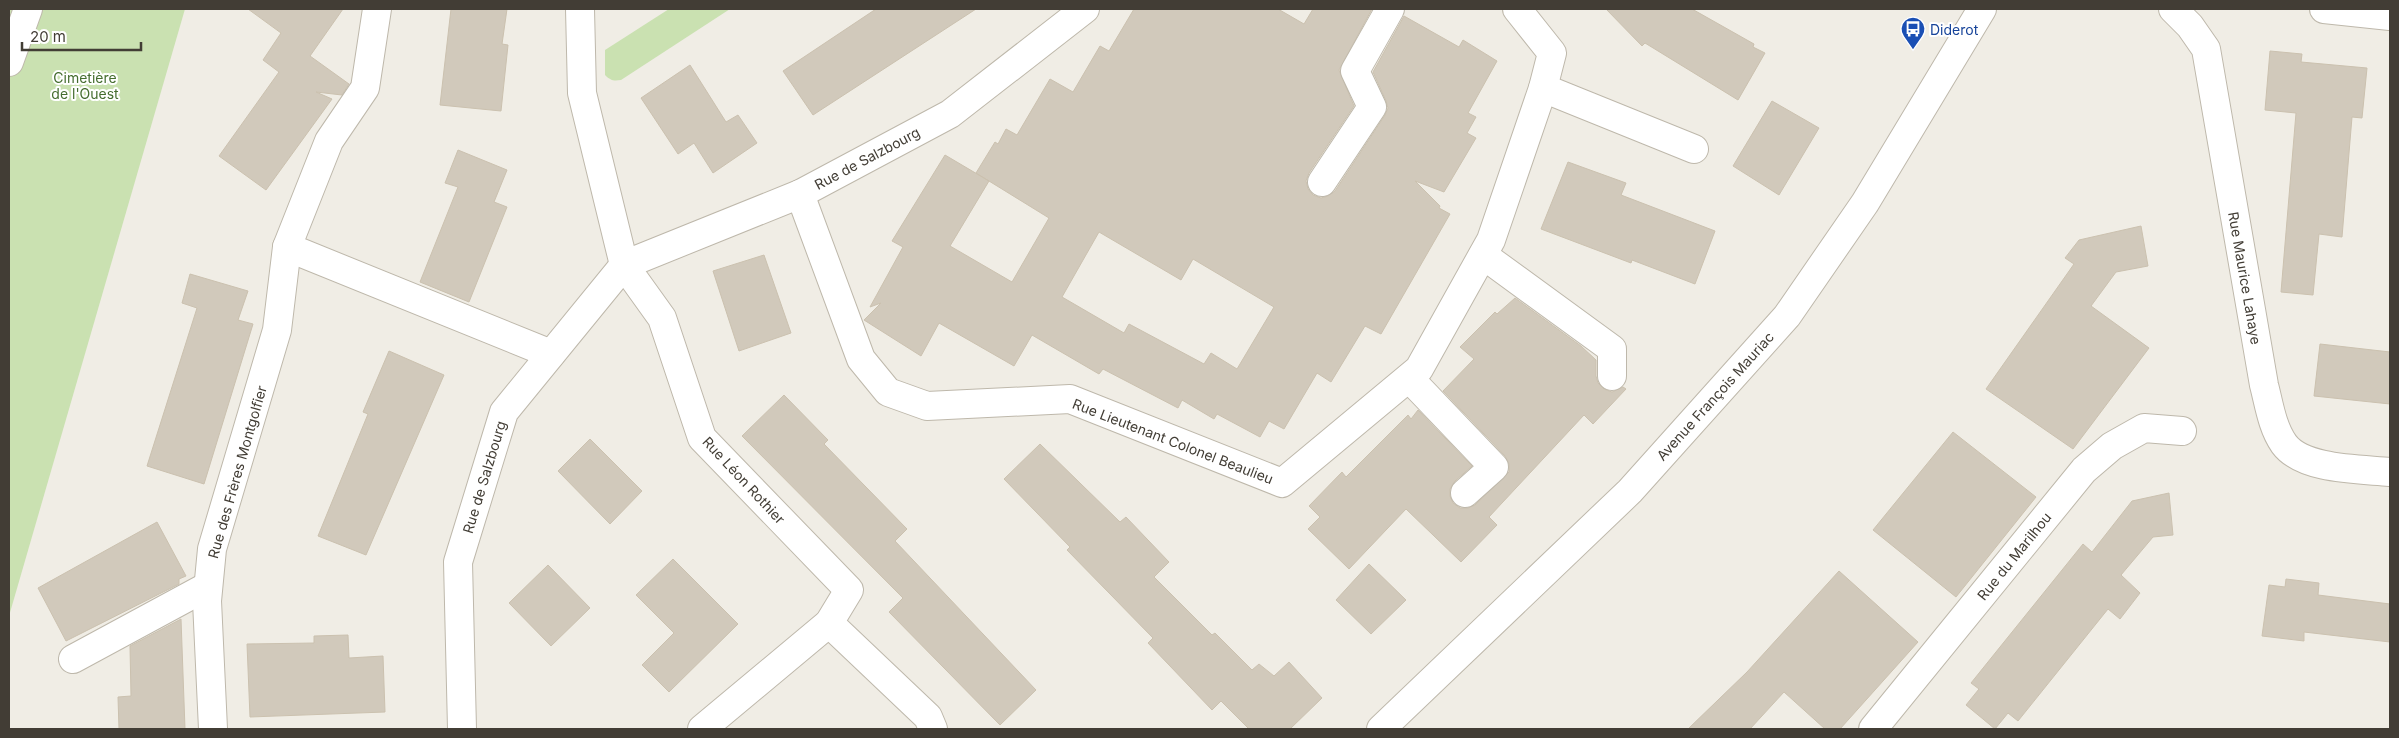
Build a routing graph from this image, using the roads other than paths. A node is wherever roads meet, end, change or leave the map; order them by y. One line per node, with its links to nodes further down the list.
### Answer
1 (28, 9): 11 (street)
2 (377, 9): 16 (street, Rue des Frères Montgolfier)
3 (580, 9): 18 (street)
4 (1085, 9): 15 (street, Rue de Salzbourg)
5 (1390, 9): 14 (street)
6 (1517, 9): 12 (street, Rue Lieutenant Colonel Beaulieu)
7 (1982, 9): 32 (street, Avenue François Mauriac)
8 (2173, 9): 23 (street, Rue Maurice Lahaye)
9 (2324, 9): 10 (street)
10 (2390, 16)
11 (9, 62)
12 (1543, 88): 13 (street); 17 (street, Rue Lieutenant Colonel Beaulieu)
13 (1694, 149)
14 (1322, 182)
15 (800, 194): 18 (street, Rue de Salzbourg); 21 (street, Rue Lieutenant Colonel Beaulieu)
16 (288, 247): 19 (street); 25 (street, Rue des Frères Montgolfier)
17 (1483, 255): 20 (street); 21 (street, Rue Lieutenant Colonel Beaulieu)
18 (624, 265): 19 (street, Rue de Salzbourg); 26 (street, Rue Léon Rothier)
19 (551, 354): 29 (street, Rue de Salzbourg)
20 (1612, 376)
21 (1409, 378): 24 (street)
22 (2182, 431): 33 (street, Rue du Marilhou)
23 (2390, 472)
24 (1465, 493)
25 (208, 586): 27 (street); 28 (street, Rue des Frères Montgolfier)
26 (829, 623): 30 (street, Rue Léon Rothier); 31 (street)
27 (73, 659)
28 (213, 729)
29 (462, 729)
30 (702, 729)
31 (933, 729)
32 (1380, 729)
33 (1874, 729)

